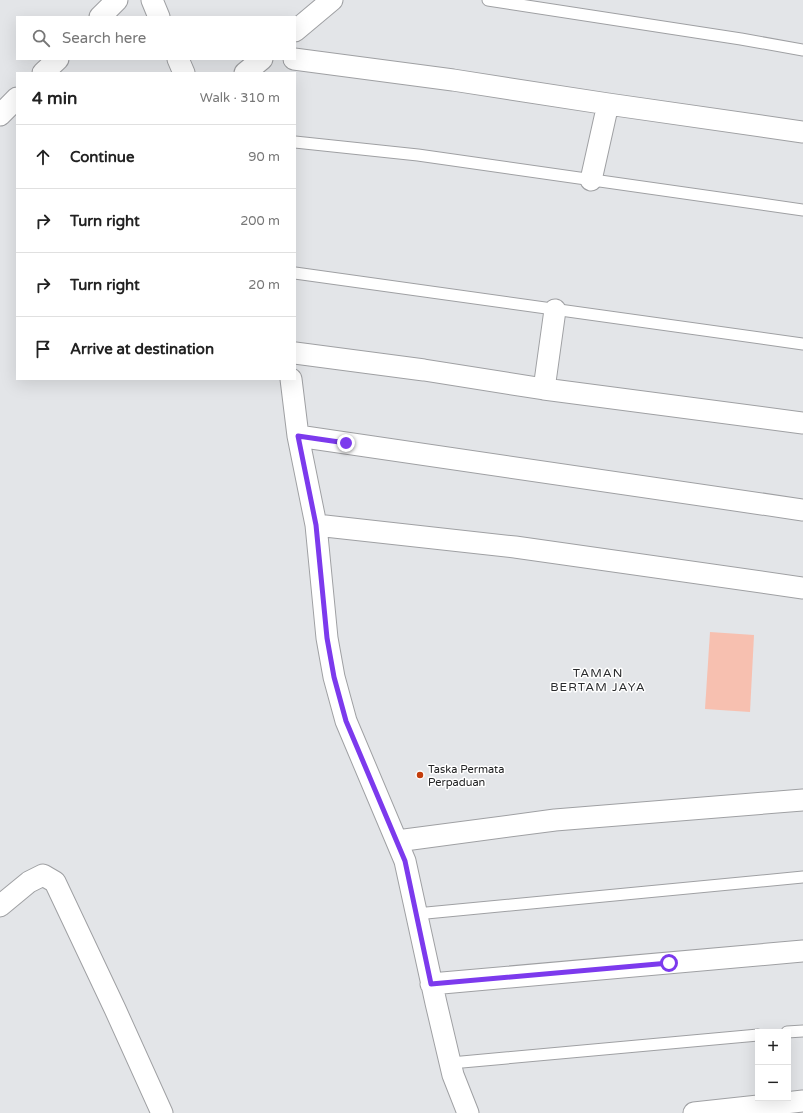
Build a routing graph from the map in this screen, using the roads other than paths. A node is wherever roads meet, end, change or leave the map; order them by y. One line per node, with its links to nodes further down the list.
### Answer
1 (117, 0): 5 (street)
2 (152, 0): 6 (street)
3 (332, 0): 7 (street)
4 (488, 0): 8 (lane)
5 (101, 16)
6 (159, 16)
7 (296, 30)
8 (803, 50)
9 (296, 59): 17 (street)
10 (57, 60): 13 (street)
11 (178, 60): 14 (street)
12 (261, 60): 15 (street)
13 (44, 72)
14 (184, 72)
15 (246, 72)
16 (16, 99): 18 (street)
17 (608, 104): 19 (street); 21 (street)
18 (0, 115)
19 (803, 132)
20 (296, 142): 21 (lane)
21 (591, 180): 22 (lane)
22 (803, 210)
23 (296, 273): 24 (lane)
24 (555, 310): 25 (lane); 28 (street)
25 (803, 344)
26 (296, 353): 28 (street)
27 (291, 380): 30 (street)
28 (544, 389): 29 (street)
29 (803, 423)
30 (298, 436): 31 (street); 32 (street)
31 (803, 510)
32 (316, 525): 33 (street); 35 (street)
33 (803, 588)
34 (803, 800): 35 (street)
35 (397, 841): 38 (street)
36 (803, 877): 38 (lane)
37 (0, 906): 46 (street)
38 (416, 914): 40 (street)
39 (803, 951): 40 (street)
40 (431, 984): 44 (street)
41 (803, 1030): 42 (lane)
42 (791, 1032)
43 (755, 1035): 44 (lane)
44 (450, 1063): 47 (street)
45 (803, 1101): 48 (street)
46 (162, 1113)
47 (468, 1113)
48 (694, 1113)

